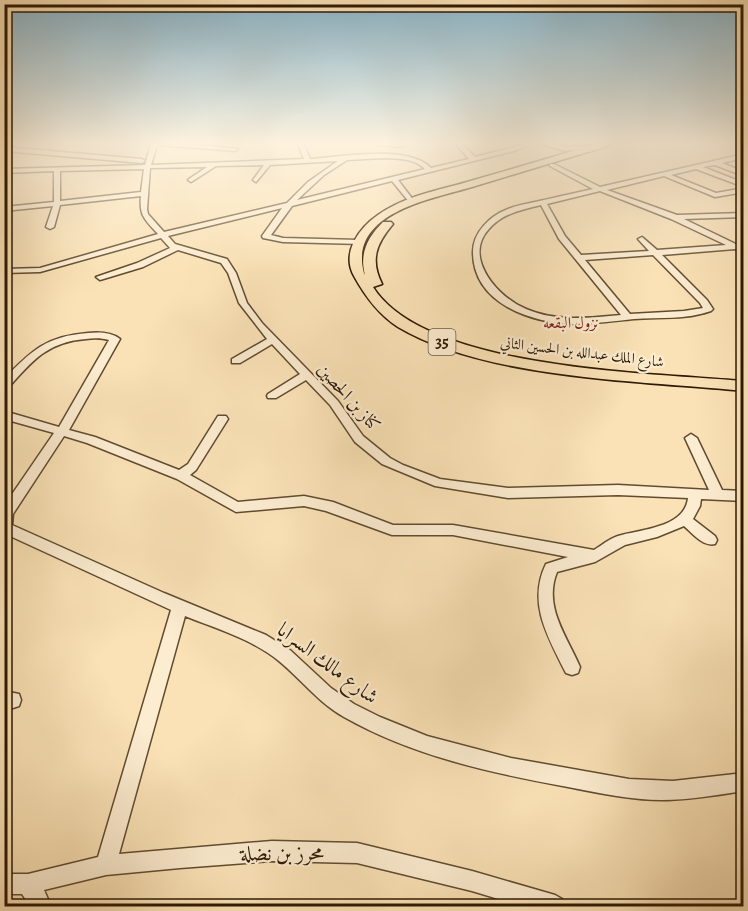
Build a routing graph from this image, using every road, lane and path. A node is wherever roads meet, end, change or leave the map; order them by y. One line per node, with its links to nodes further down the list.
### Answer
1 (57, 185): 17 (street)
2 (145, 185): 13 (street)
3 (311, 185): 14 (street)
4 (370, 185): 14 (street)
5 (398, 185): 15 (street)
6 (475, 185): 15 (highway, شارع الملك عبدالله بن الحسين الثاني / 35)
7 (482, 185): 35 (highway, شارع الملك عبدالله بن الحسين الثاني / 35)
8 (593, 185): 11 (street)
9 (621, 185): 11 (street)
10 (690, 185): 12 (street)
11 (602, 189): 16 (street); 20 (street)
12 (744, 190)
13 (144, 194): 17 (street); 22 (street)
14 (292, 202): 22 (street); 24 (street)
15 (412, 202): 24 (highway, شارع الملك عبدالله بن الحسين الثاني / 35)
16 (543, 202): 28 (street); 31 (street)
17 (57, 204): 18 (street); 21 (street)
18 (4, 209)
19 (744, 215): 20 (street)
20 (674, 217): 26 (street)
21 (50, 227)
22 (163, 234): 25 (street); 29 (street)
23 (642, 239): 27 (street)
24 (359, 242): 37 (highway, شارع الملك عبدالله بن الحسين الثاني / 35)
25 (176, 248): 30 (street); 32 (street, كناز بن الحصين)
26 (740, 249): 27 (street)
27 (657, 253): 28 (street); 31 (street)
28 (579, 258): 31 (street)
29 (6, 273)
30 (100, 277)
31 (627, 316)
32 (273, 339): 33 (street); 34 (street, كناز بن الحصين)
33 (236, 361)
34 (306, 375): 38 (street); 44 (street, كناز بن الحصين)
35 (744, 379)
36 (4, 386): 41 (street)
37 (744, 386)
38 (272, 396)
39 (4, 415): 41 (street)
40 (222, 419): 43 (street)
41 (62, 431): 43 (street); 47 (street)
42 (691, 438): 45 (street)
43 (181, 476): 51 (street)
44 (695, 494): 45 (street, كناز بن الحصين); 48 (street)
45 (718, 495): 46 (street, كناز بن الحصين)
46 (744, 496)
47 (6, 513): 49 (street)
48 (684, 519): 50 (street); 51 (street)
49 (6, 531): 52 (street, شارع مالك السرايا)
50 (710, 540)
51 (595, 556): 53 (street)
52 (180, 607): 54 (street, شارع مالك السرايا); 55 (street)
53 (572, 667)
54 (744, 782)
55 (106, 865): 57 (street, محرز بن نضلة); 59 (street, محرز بن نضلة)
56 (4, 884): 57 (street, محرز بن نضلة)
57 (28, 884): 58 (street)
58 (41, 906)
59 (555, 906)

